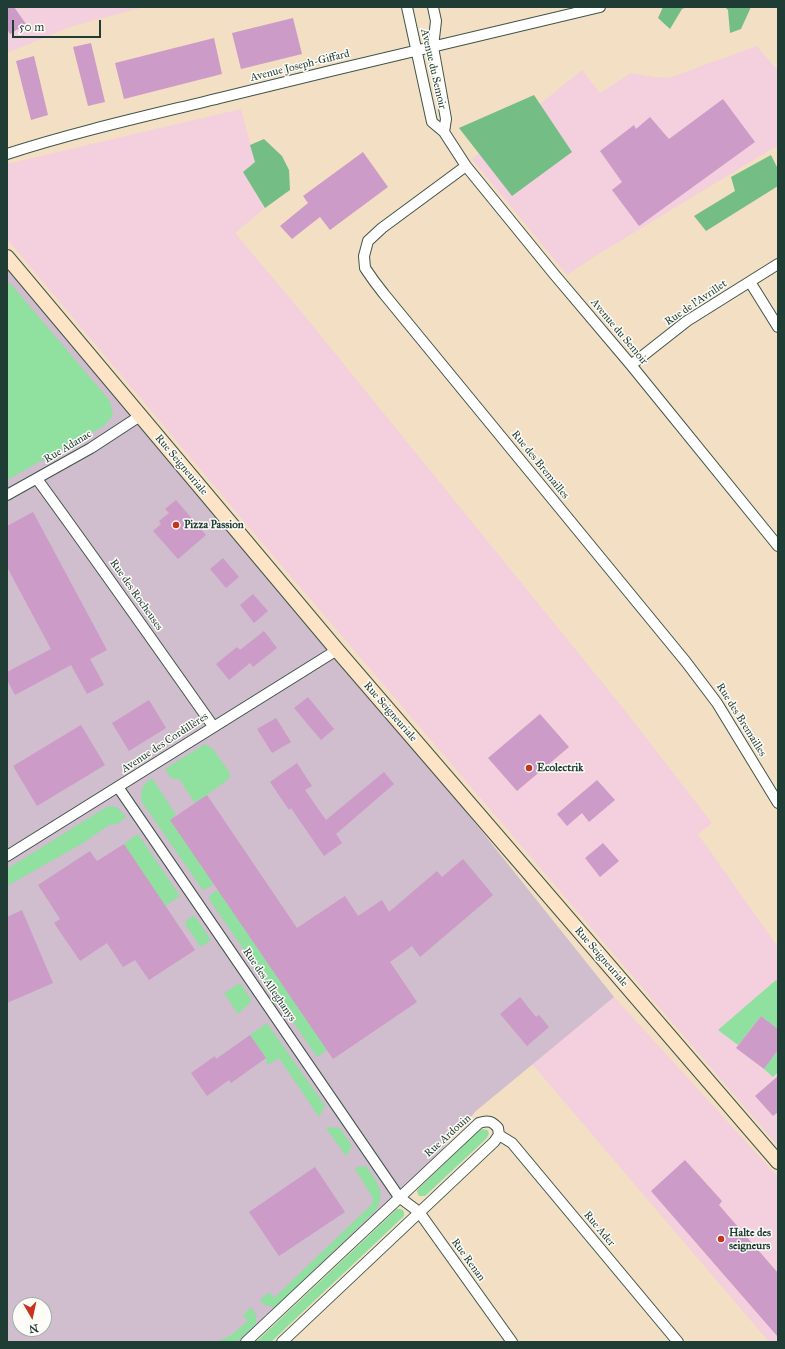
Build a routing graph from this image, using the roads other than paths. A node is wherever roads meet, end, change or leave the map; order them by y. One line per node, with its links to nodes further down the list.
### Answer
1 (407, 7): 5 (street, Avenue du Semoir)
2 (433, 7): 4 (street, Avenue du Semoir)
3 (600, 7): 4 (street, Avenue Joseph-Giffard)
4 (433, 47): 5 (street, Avenue Joseph-Giffard); 6 (street, Avenue du Semoir)
5 (416, 50): 6 (street, Avenue du Semoir); 7 (street, Avenue Joseph-Giffard)
6 (444, 132): 8 (street, Avenue du Semoir)
7 (7, 154)
8 (466, 166): 13 (street, Avenue du Semoir); 21 (street, Rue des Bremailles)
9 (7, 257): 14 (street, Rue Seigneuriale)
10 (778, 264): 11 (street, Rue de l'Avrillet)
11 (750, 282): 12 (street); 13 (street, Rue de l'Avrillet)
12 (778, 328)
13 (631, 365): 17 (street, Avenue du Semoir)
14 (140, 416): 15 (street, Rue Adanac); 18 (street, Rue Seigneuriale)
15 (37, 479): 16 (street, Rue Adanac); 19 (street, Rue des Rocheuses)
16 (7, 495)
17 (778, 546)
18 (336, 650): 19 (street, Avenue des Cordillères); 24 (street, Rue Seigneuriale)
19 (214, 726): 20 (street, Avenue des Cordillères)
20 (118, 787): 22 (street, Avenue des Cordillères); 25 (street, Rue des Alleghanys)
21 (778, 803)
22 (7, 856)
23 (499, 1135): 25 (street, Rue Ardouin); 26 (street); 30 (street, Rue Ader)
24 (777, 1158)
25 (399, 1197): 26 (street, Rue Renan); 27 (street, Rue Ardouin)
26 (419, 1212): 28 (street); 29 (street, Rue Renan)
27 (246, 1342)
28 (282, 1342)
29 (512, 1342)
30 (678, 1342)

